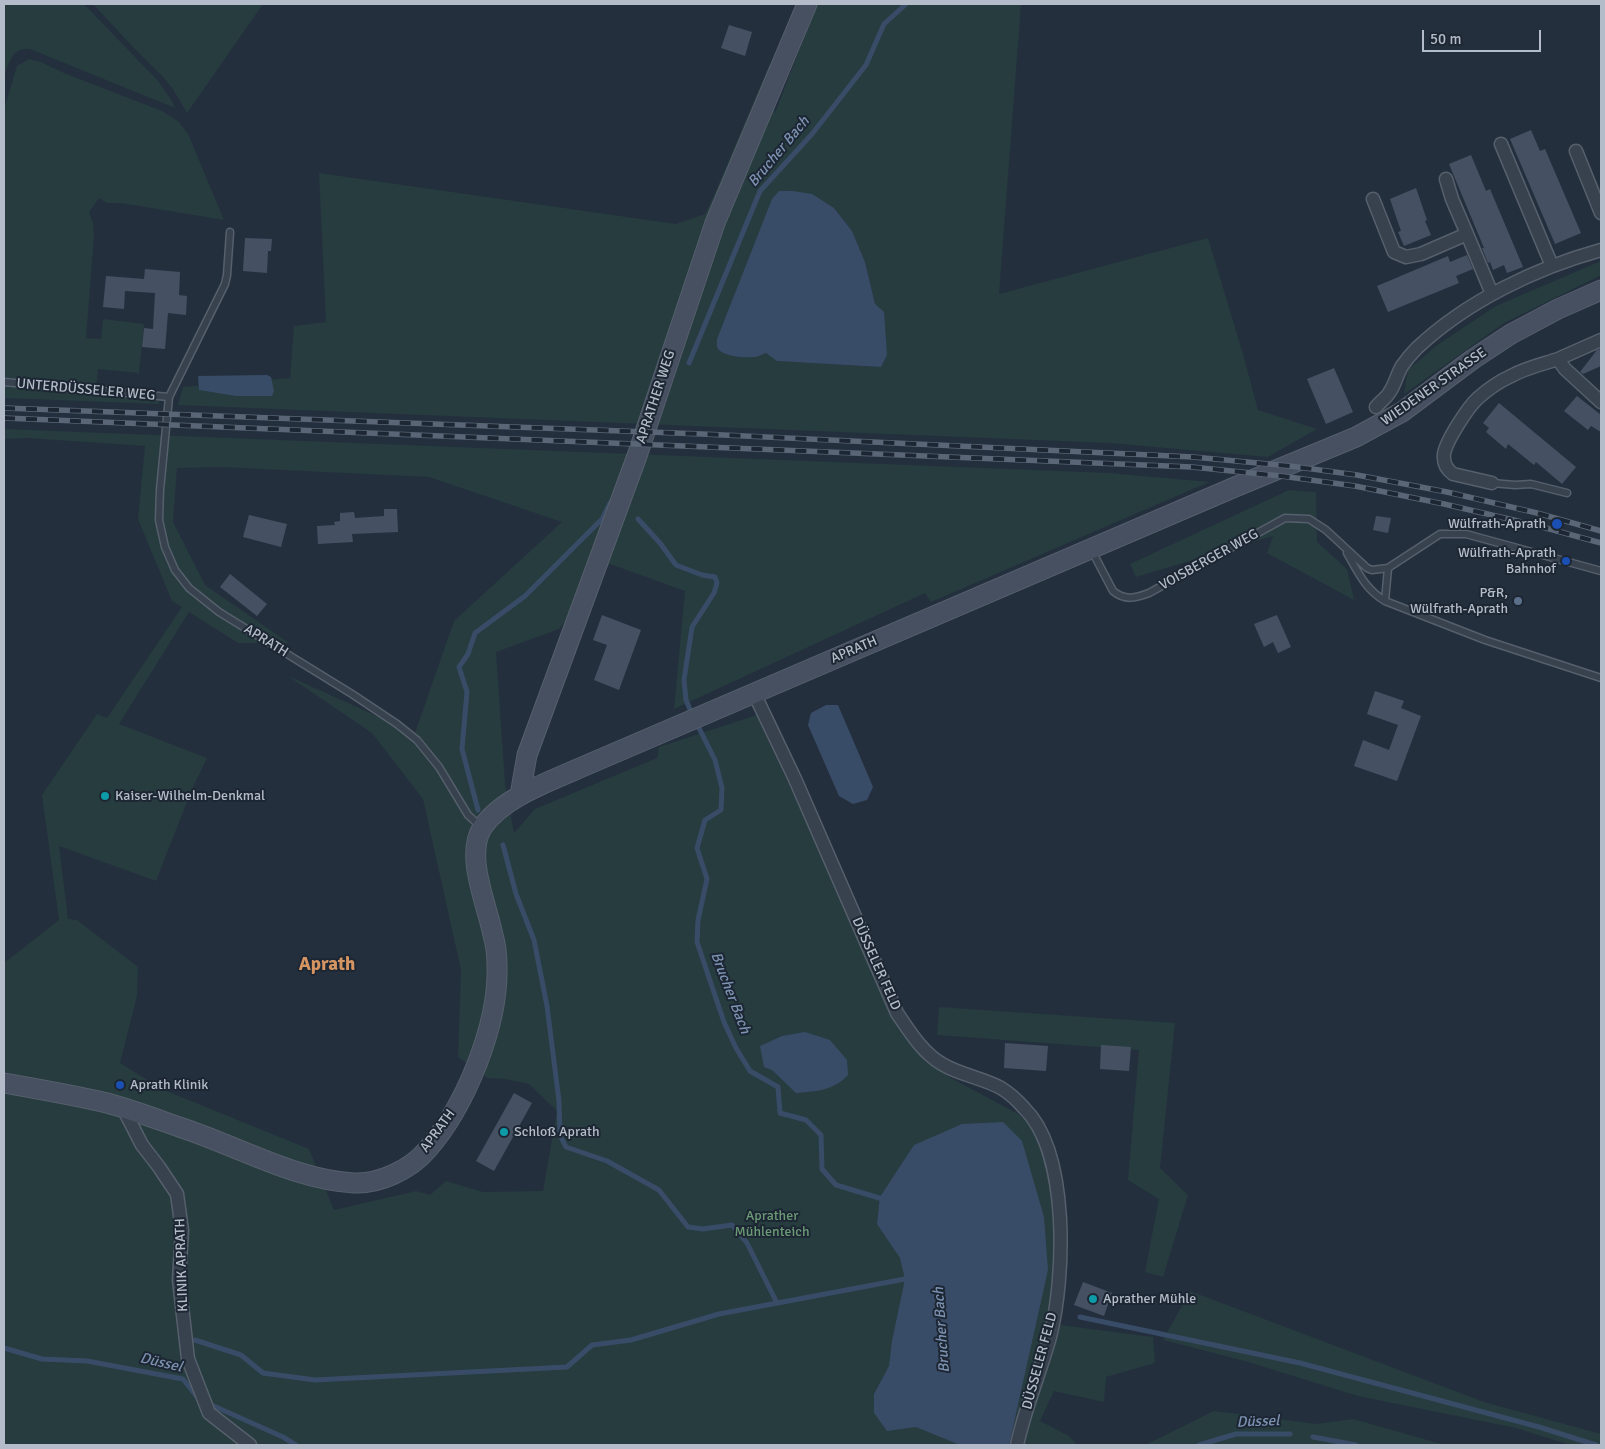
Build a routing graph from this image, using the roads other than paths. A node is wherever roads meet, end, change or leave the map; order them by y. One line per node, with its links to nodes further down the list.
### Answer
1 (806, 4): 29 (main road, APRATHER WEG)
2 (1501, 144): 10 (street)
3 (1576, 151): 6 (street)
4 (1446, 179): 8 (street)
5 (1373, 199): 8 (street)
6 (1601, 213)
7 (230, 232): 16 (lane, UNTERDÜSSELER WEG)
8 (1467, 234): 12 (street)
9 (1601, 250): 10 (street, WIEDENER STRASSE)
10 (1552, 266): 12 (street, WIEDENER STRASSE)
11 (1601, 290): 20 (main road, WIEDENER STRASSE)
12 (1492, 294): 18 (street, WIEDENER STRASSE)
13 (1601, 340): 14 (street)
14 (1558, 359): 17 (street); 19 (street)
15 (4, 382): 16 (lane, UNTERDÜSSELER WEG)
16 (169, 397): 30 (lane, APRATH)
17 (1601, 402)
18 (1376, 407)
19 (1492, 483): 21 (lane)
20 (1235, 487): 23 (main road, APRATH)
21 (1567, 493)
22 (1344, 547): 23 (lane, VOISBERGER WEG); 24 (lane, VOISBERGER WEG); 26 (lane, VOISBERGER WEG)
23 (1091, 548): 28 (main road, APRATH)
24 (1388, 568): 25 (lane); 26 (lane)
25 (1601, 571)
26 (1385, 601): 27 (lane, VOISBERGER WEG)
27 (1601, 678)
28 (754, 693): 29 (main road, APRATH); 34 (street, DÜSSELER FELD)
29 (520, 796): 30 (main road, APRATH)
30 (482, 828): 32 (main road, APRATH)
31 (4, 1083): 32 (main road, APRATH)
32 (123, 1108): 33 (street, KLINIK APRATH)
33 (250, 1445)
34 (1017, 1445)

